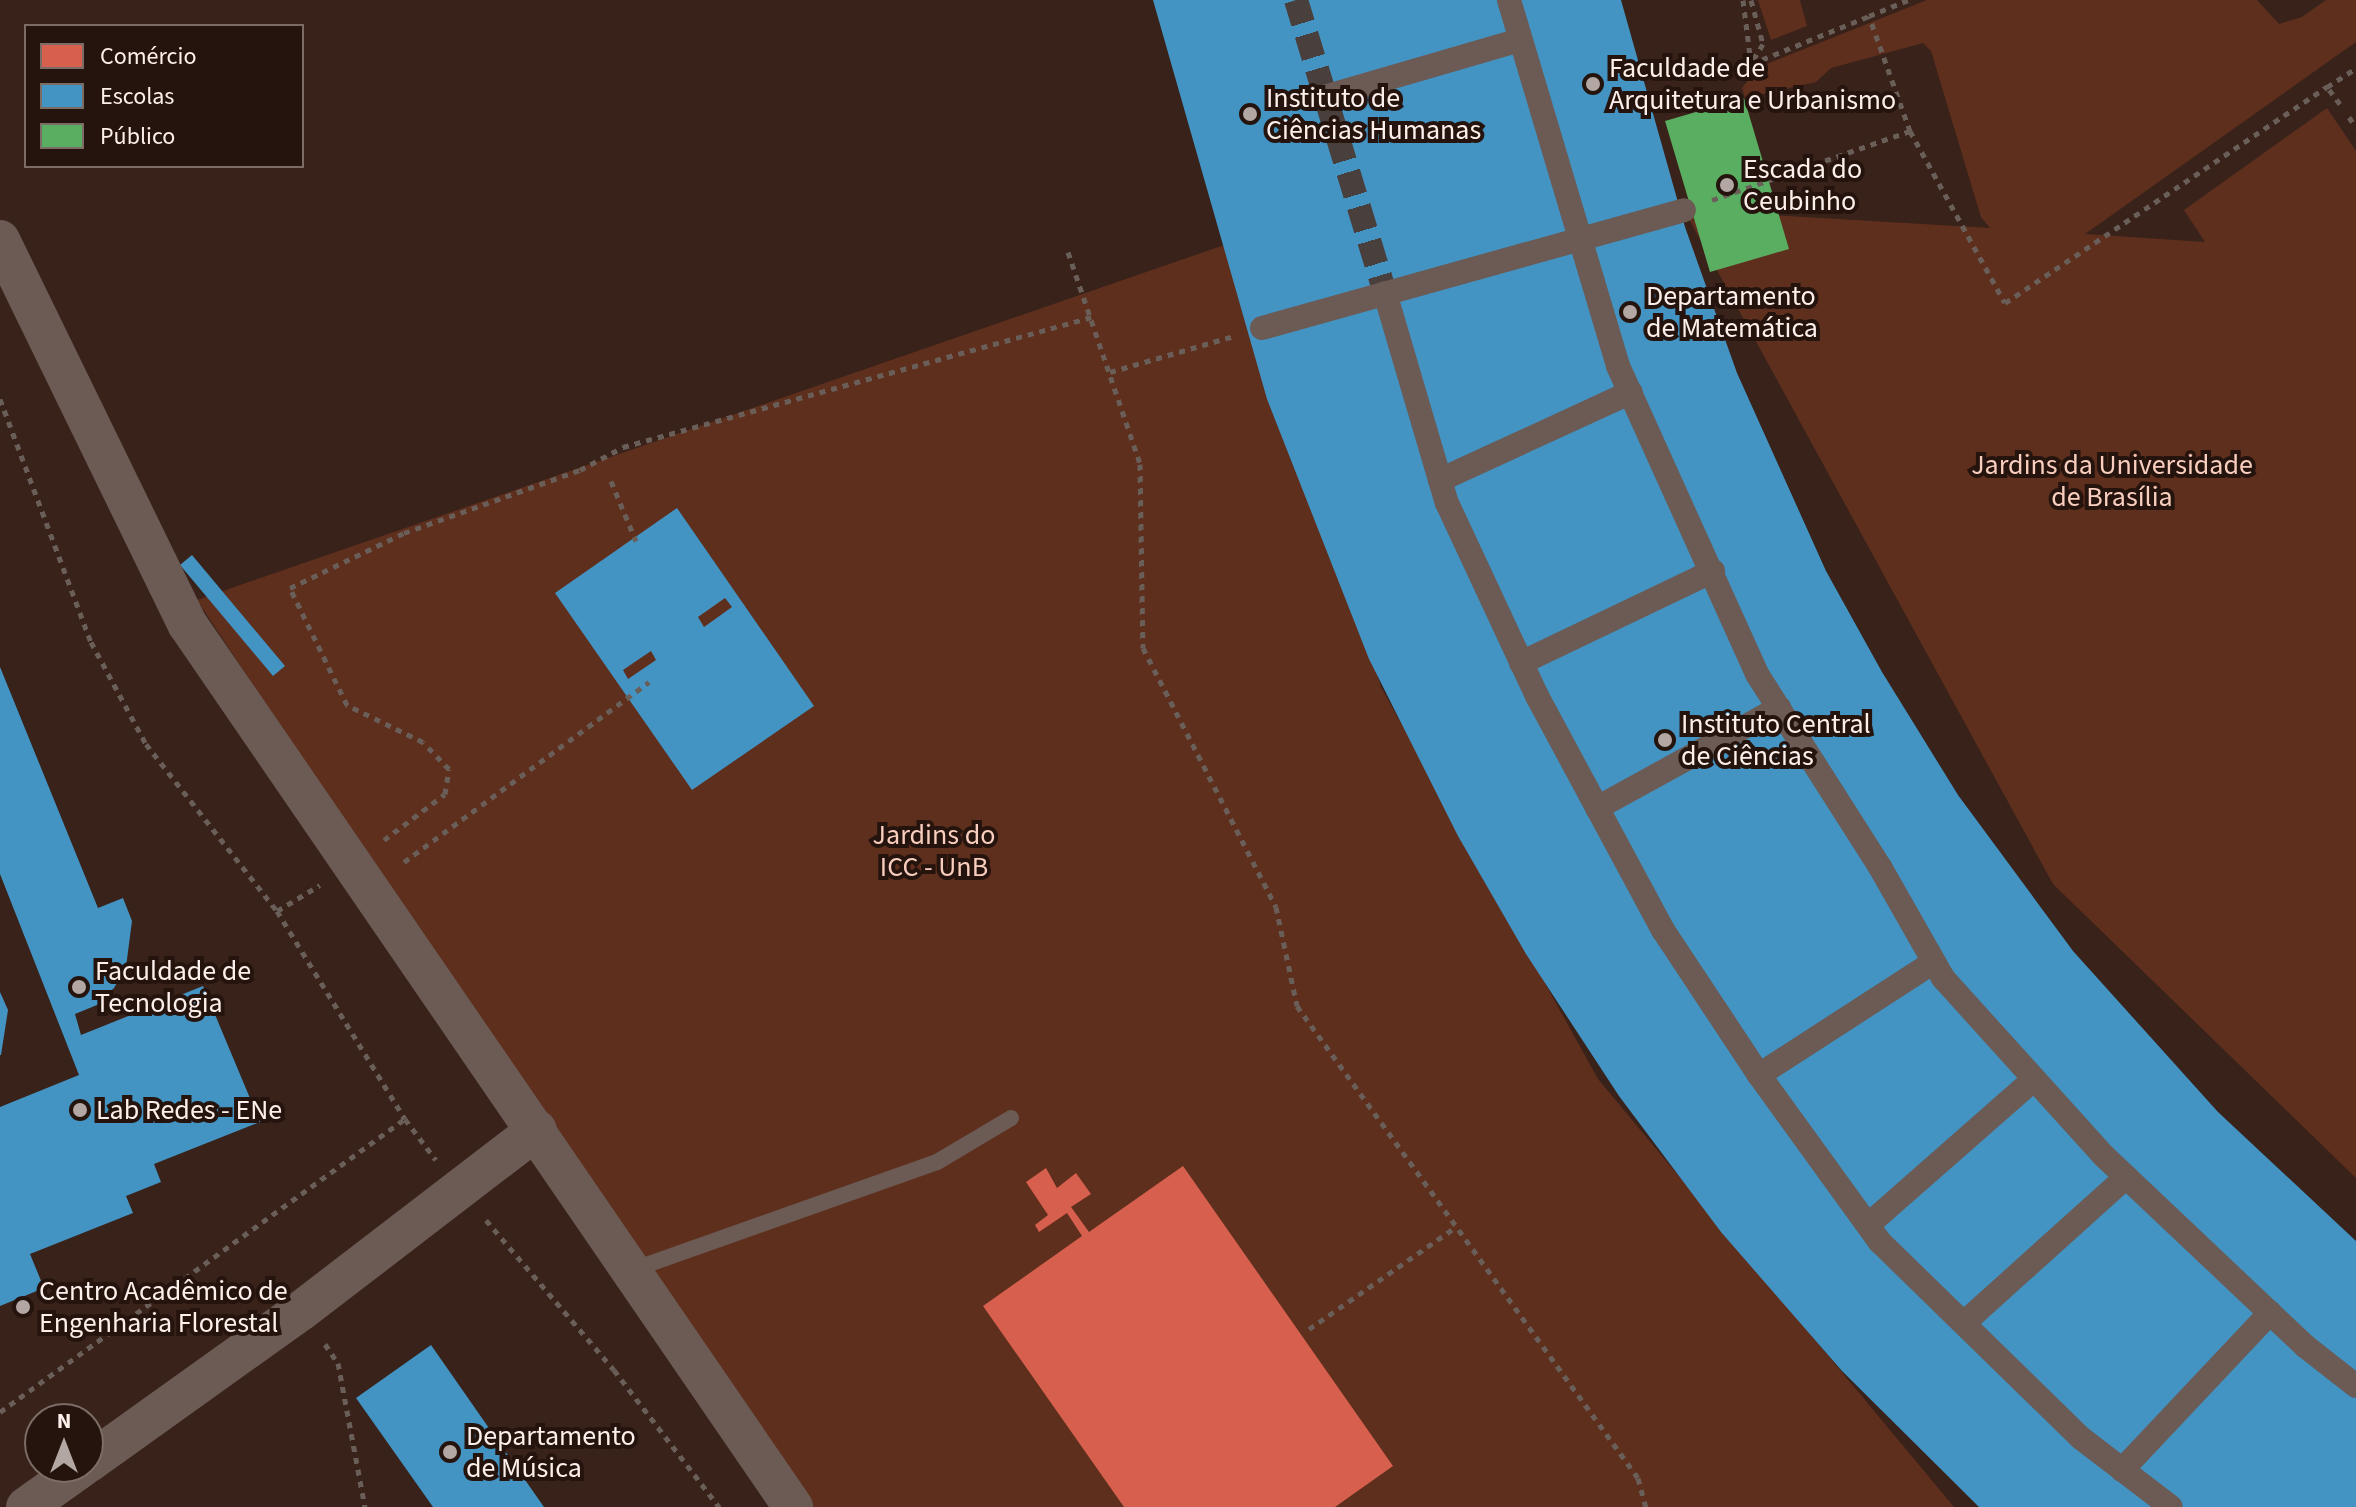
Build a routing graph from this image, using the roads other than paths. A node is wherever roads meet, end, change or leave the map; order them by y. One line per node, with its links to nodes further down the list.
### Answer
1 (1509, 0): 2 (street)
2 (1520, 40): 3 (street); 5 (street)
3 (1324, 97)
4 (1684, 210): 5 (street)
5 (1580, 239): 7 (street); 9 (street)
6 (0, 240): 19 (street)
7 (1385, 293): 8 (street); 10 (street)
8 (1262, 328)
9 (1631, 392): 10 (street); 11 (street)
10 (1440, 480): 12 (street)
11 (1713, 571): 12 (street); 13 (street)
12 (1521, 663): 14 (street)
13 (1779, 708): 14 (street); 15 (street)
14 (1597, 808): 16 (street)
15 (1934, 962): 16 (street); 17 (street)
16 (1759, 1075): 21 (street)
17 (2034, 1079): 20 (street); 21 (street)
18 (1011, 1118): 22 (lane)
19 (537, 1130): 22 (street); 26 (street)
20 (2126, 1177): 23 (street); 24 (street)
21 (1868, 1225): 24 (street)
22 (632, 1270): 30 (street)
23 (2270, 1313): 25 (street); 27 (street)
24 (1964, 1323): 27 (street)
25 (2356, 1386)
26 (104, 1452)
27 (2122, 1470): 31 (street)
28 (60, 1483): 29 (street)
29 (26, 1507)
30 (793, 1507)
31 (2171, 1507)

